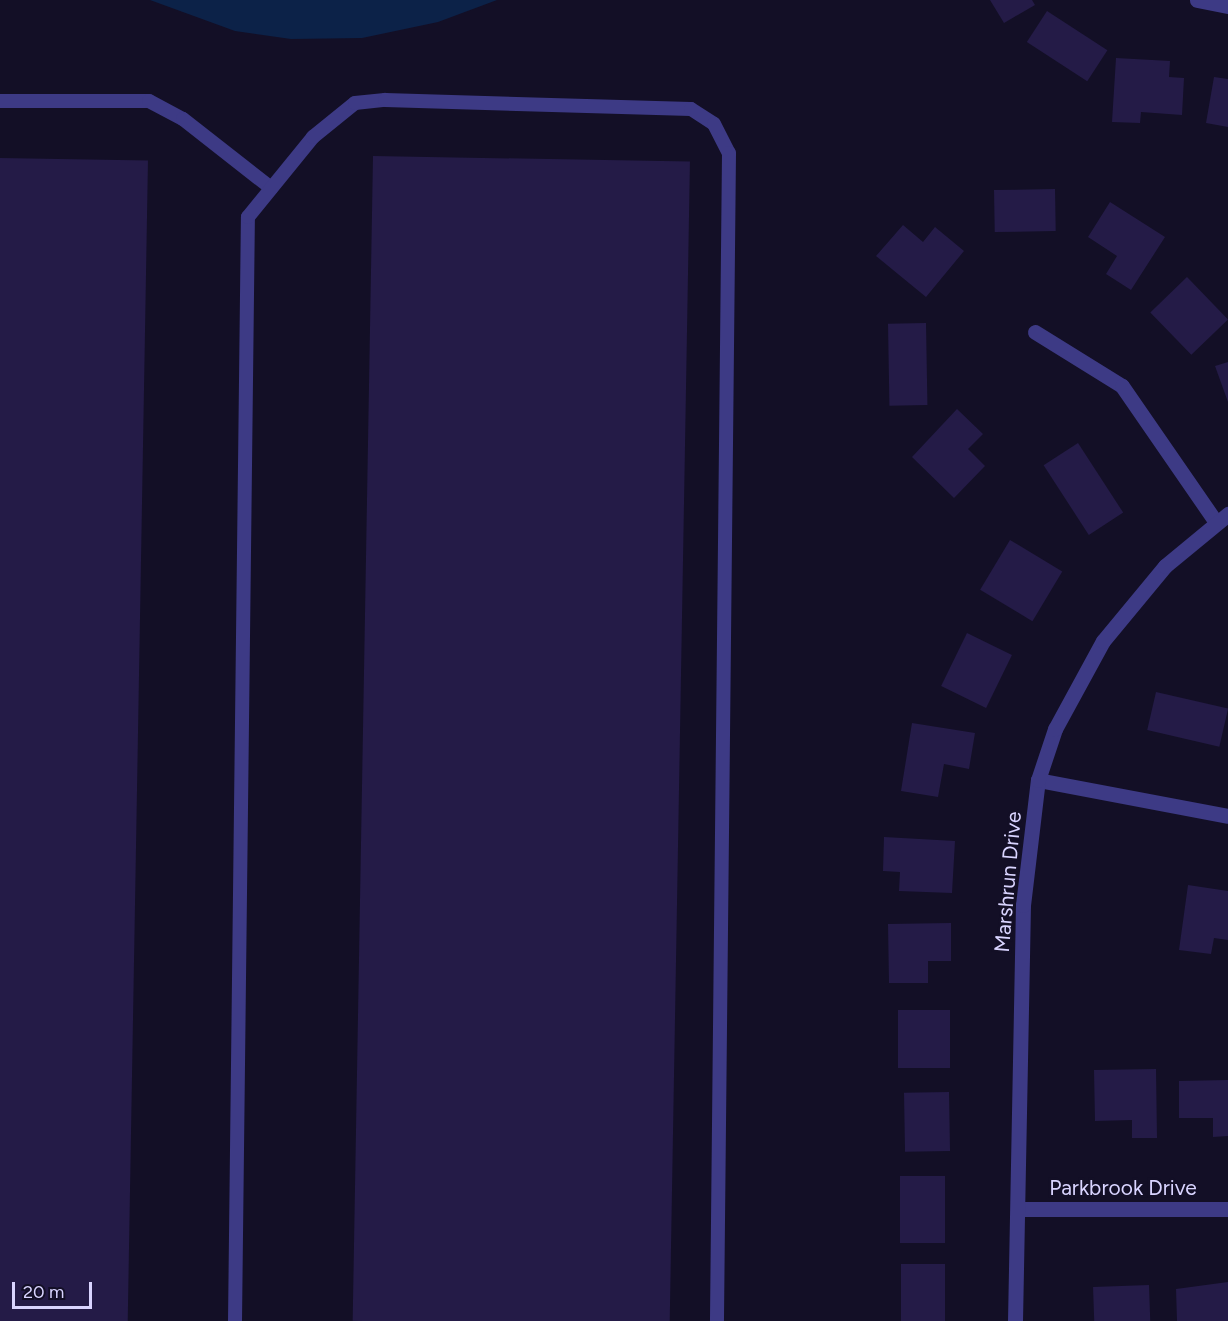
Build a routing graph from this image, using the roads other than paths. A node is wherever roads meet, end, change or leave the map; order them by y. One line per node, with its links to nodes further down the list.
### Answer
1 (1197, 0): 2 (street)
2 (1228, 6)
3 (0, 101): 4 (lane)
4 (271, 188): 11 (lane); 12 (lane)
5 (1035, 332): 6 (street)
6 (1222, 518): 7 (street, Marshrun Drive)
7 (1038, 780): 8 (street); 9 (street, Marshrun Drive)
8 (1228, 816)
9 (1018, 1209): 10 (street, Parkbrook Drive); 13 (street, Marshrun Drive)
10 (1228, 1209)
11 (235, 1321)
12 (717, 1321)
13 (1015, 1321)

